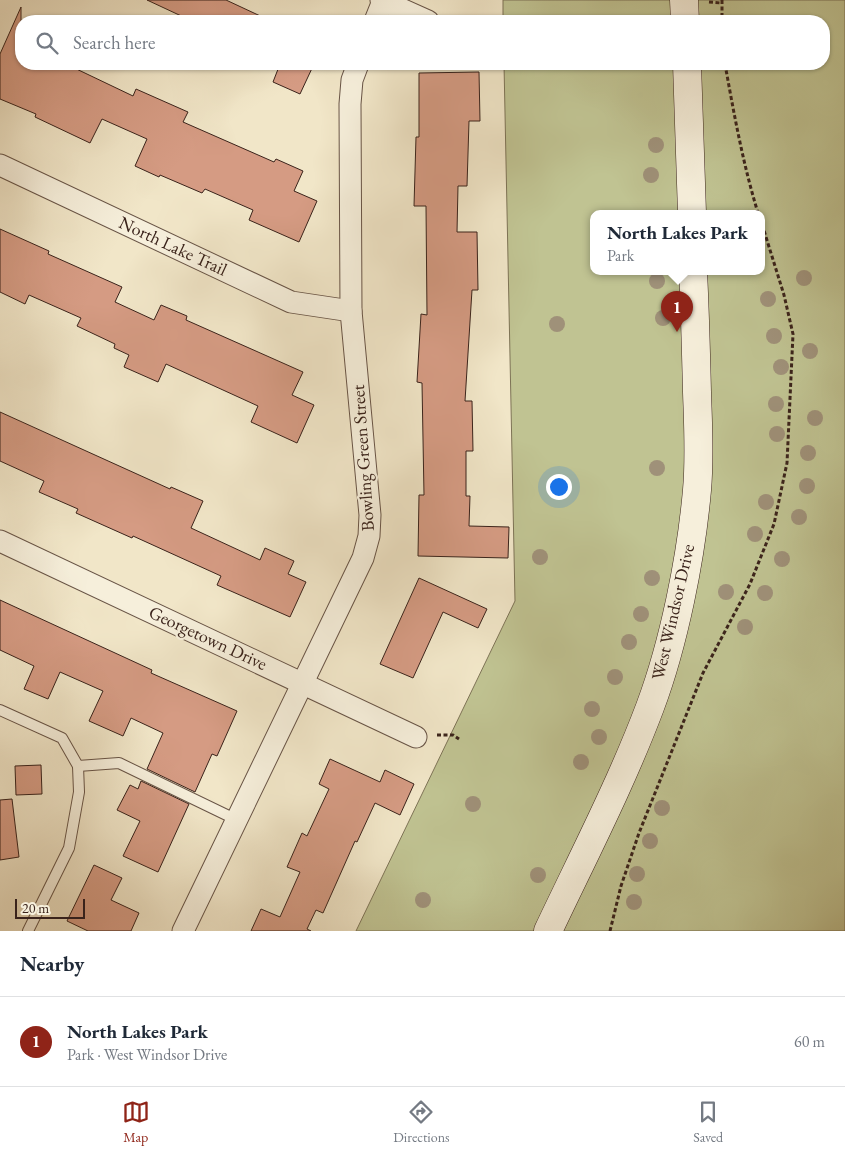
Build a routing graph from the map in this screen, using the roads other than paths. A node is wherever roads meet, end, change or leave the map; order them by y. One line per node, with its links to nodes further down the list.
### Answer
1 (684, 0): 5 (street)
2 (382, 1): 3 (street); 4 (street)
3 (377, 15)
4 (414, 15)
5 (685, 15)
6 (356, 70): 11 (street, Bowling Green Street)
7 (687, 70): 9 (street)
8 (0, 165): 11 (street, North Lake Trail)
9 (692, 210)
10 (693, 275): 20 (street, West Windsor Drive)
11 (351, 311): 13 (street, Bowling Green Street)
12 (0, 541): 13 (street, Georgetown Drive)
13 (304, 683): 15 (street, Georgetown Drive); 17 (street, Bowling Green Street)
14 (0, 710): 16 (lane)
15 (416, 738)
16 (78, 766): 17 (lane); 18 (lane)
17 (237, 820): 19 (street, Bowling Green Street)
18 (28, 931)
19 (183, 931)
20 (548, 931)

